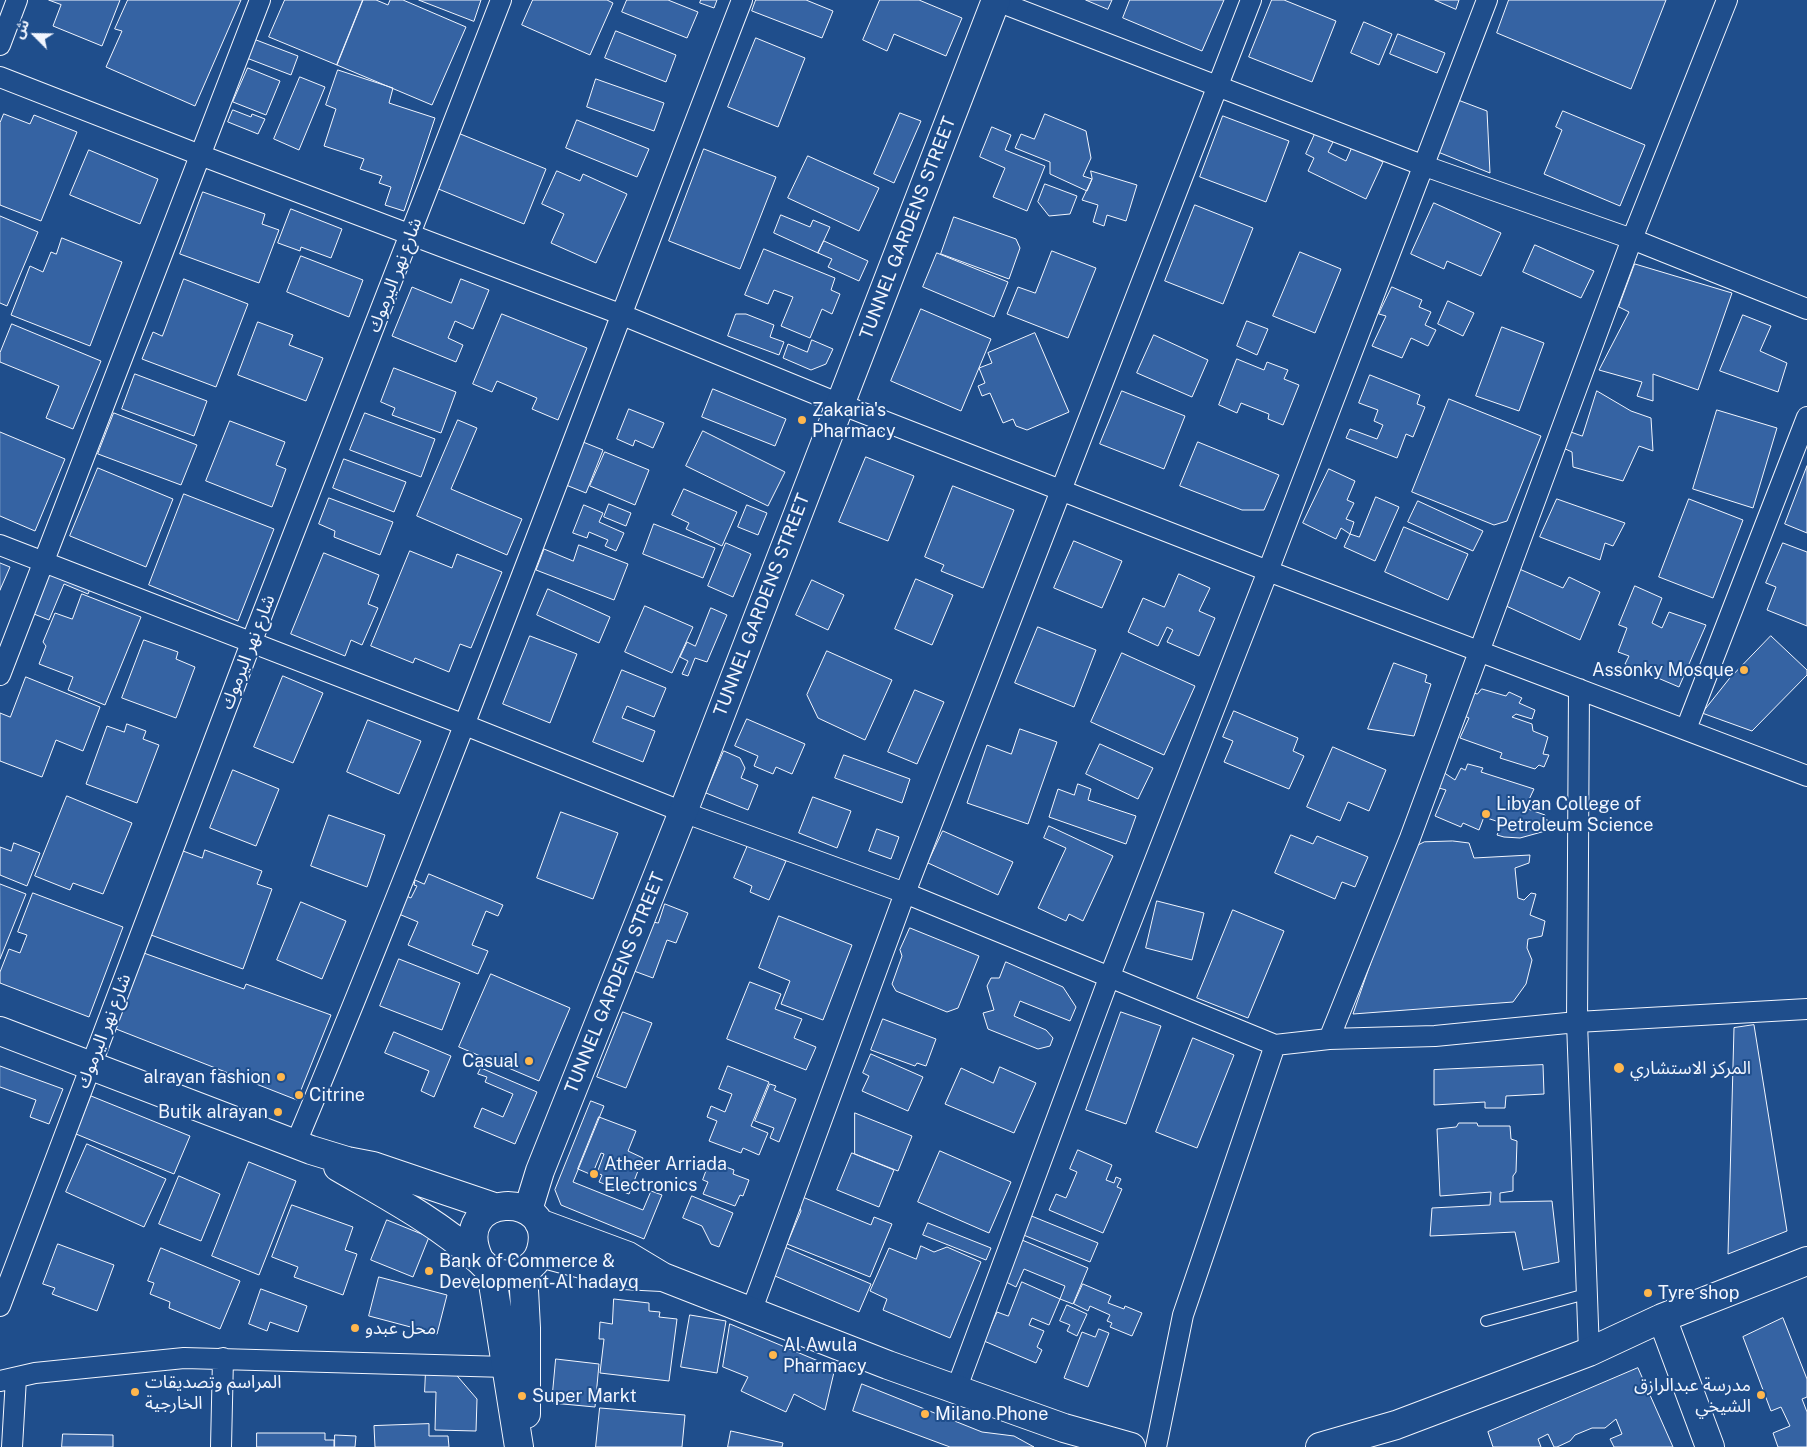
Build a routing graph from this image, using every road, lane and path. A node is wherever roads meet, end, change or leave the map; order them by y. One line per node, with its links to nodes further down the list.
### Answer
1 (17, 0): 9 (street)
2 (260, 0): 12 (street)
3 (502, 0): 14 (street, شارع نهر اليرموك)
4 (742, 0): 17 (street)
5 (996, 0): 11 (street); 18 (main road, TUNNEL GARDENS STREET)
6 (1251, 0): 11 (street)
7 (1487, 0): 13 (street)
8 (1727, 0): 15 (street)
9 (0, 45)
10 (0, 77): 12 (street)
11 (1218, 87): 13 (street); 20 (street)
12 (200, 155): 14 (street); 22 (street)
13 (1422, 165): 15 (street); 23 (street)
14 (410, 235): 17 (street); 24 (street, شارع نهر اليرموك)
15 (1632, 238): 16 (street); 25 (street)
16 (1807, 308)
17 (620, 314): 18 (street); 28 (street)
18 (840, 404): 20 (street); 31 (main road, TUNNEL GARDENS STREET)
19 (1807, 417): 29 (street)
20 (1062, 490): 23 (street); 32 (street)
21 (0, 545): 22 (street)
22 (44, 563): 24 (street); 26 (street)
23 (1268, 571): 25 (street); 33 (street)
24 (251, 643): 28 (street); 39 (street, شارع نهر اليرموك)
25 (1479, 649): 27 (street); 37 (street)
26 (0, 675)
27 (1579, 689): 29 (street); 35 (street)
28 (465, 725): 31 (street); 40 (street)
29 (1686, 730): 30 (street)
30 (1807, 776)
31 (683, 812): 32 (street); 42 (main road, TUNNEL GARDENS STREET)
32 (906, 893): 33 (street); 49 (street)
33 (1109, 978): 38 (street); 56 (street)
34 (1807, 1008): 35 (street)
35 (1577, 1022): 37 (street); 47 (street)
36 (0, 1030): 39 (main road)
37 (1329, 1039): 38 (street)
38 (1275, 1045): 61 (street)
39 (91, 1064): 40 (main road); 48 (street, شارع نهر اليرموك)
40 (303, 1147): 41 (main road); 45 (main road)
41 (494, 1207): 42 (main road); 45 (main road)
42 (533, 1217): 44 (main road); 46 (main road)
43 (1807, 1261): 50 (main road)
44 (532, 1262): 45 (main road); 46 (main road); 59 (main road)
45 (485, 1265): 54 (main road)
46 (663, 1277): 49 (main road)
47 (1586, 1294): 51 (lane); 52 (street)
48 (0, 1306)
49 (751, 1312): 56 (main road)
50 (1662, 1318): 52 (main road); 63 (main road)
51 (1486, 1321)
52 (1590, 1352): 62 (main road)
53 (223, 1358): 54 (street); 55 (street); 58 (street)
54 (506, 1367): 59 (main road)
55 (8, 1379): 57 (street)
56 (956, 1390): 60 (main road)
57 (12, 1447)
58 (221, 1447)
59 (520, 1447)
60 (1131, 1447)
61 (1156, 1447)
62 (1320, 1447)
63 (1710, 1447)

